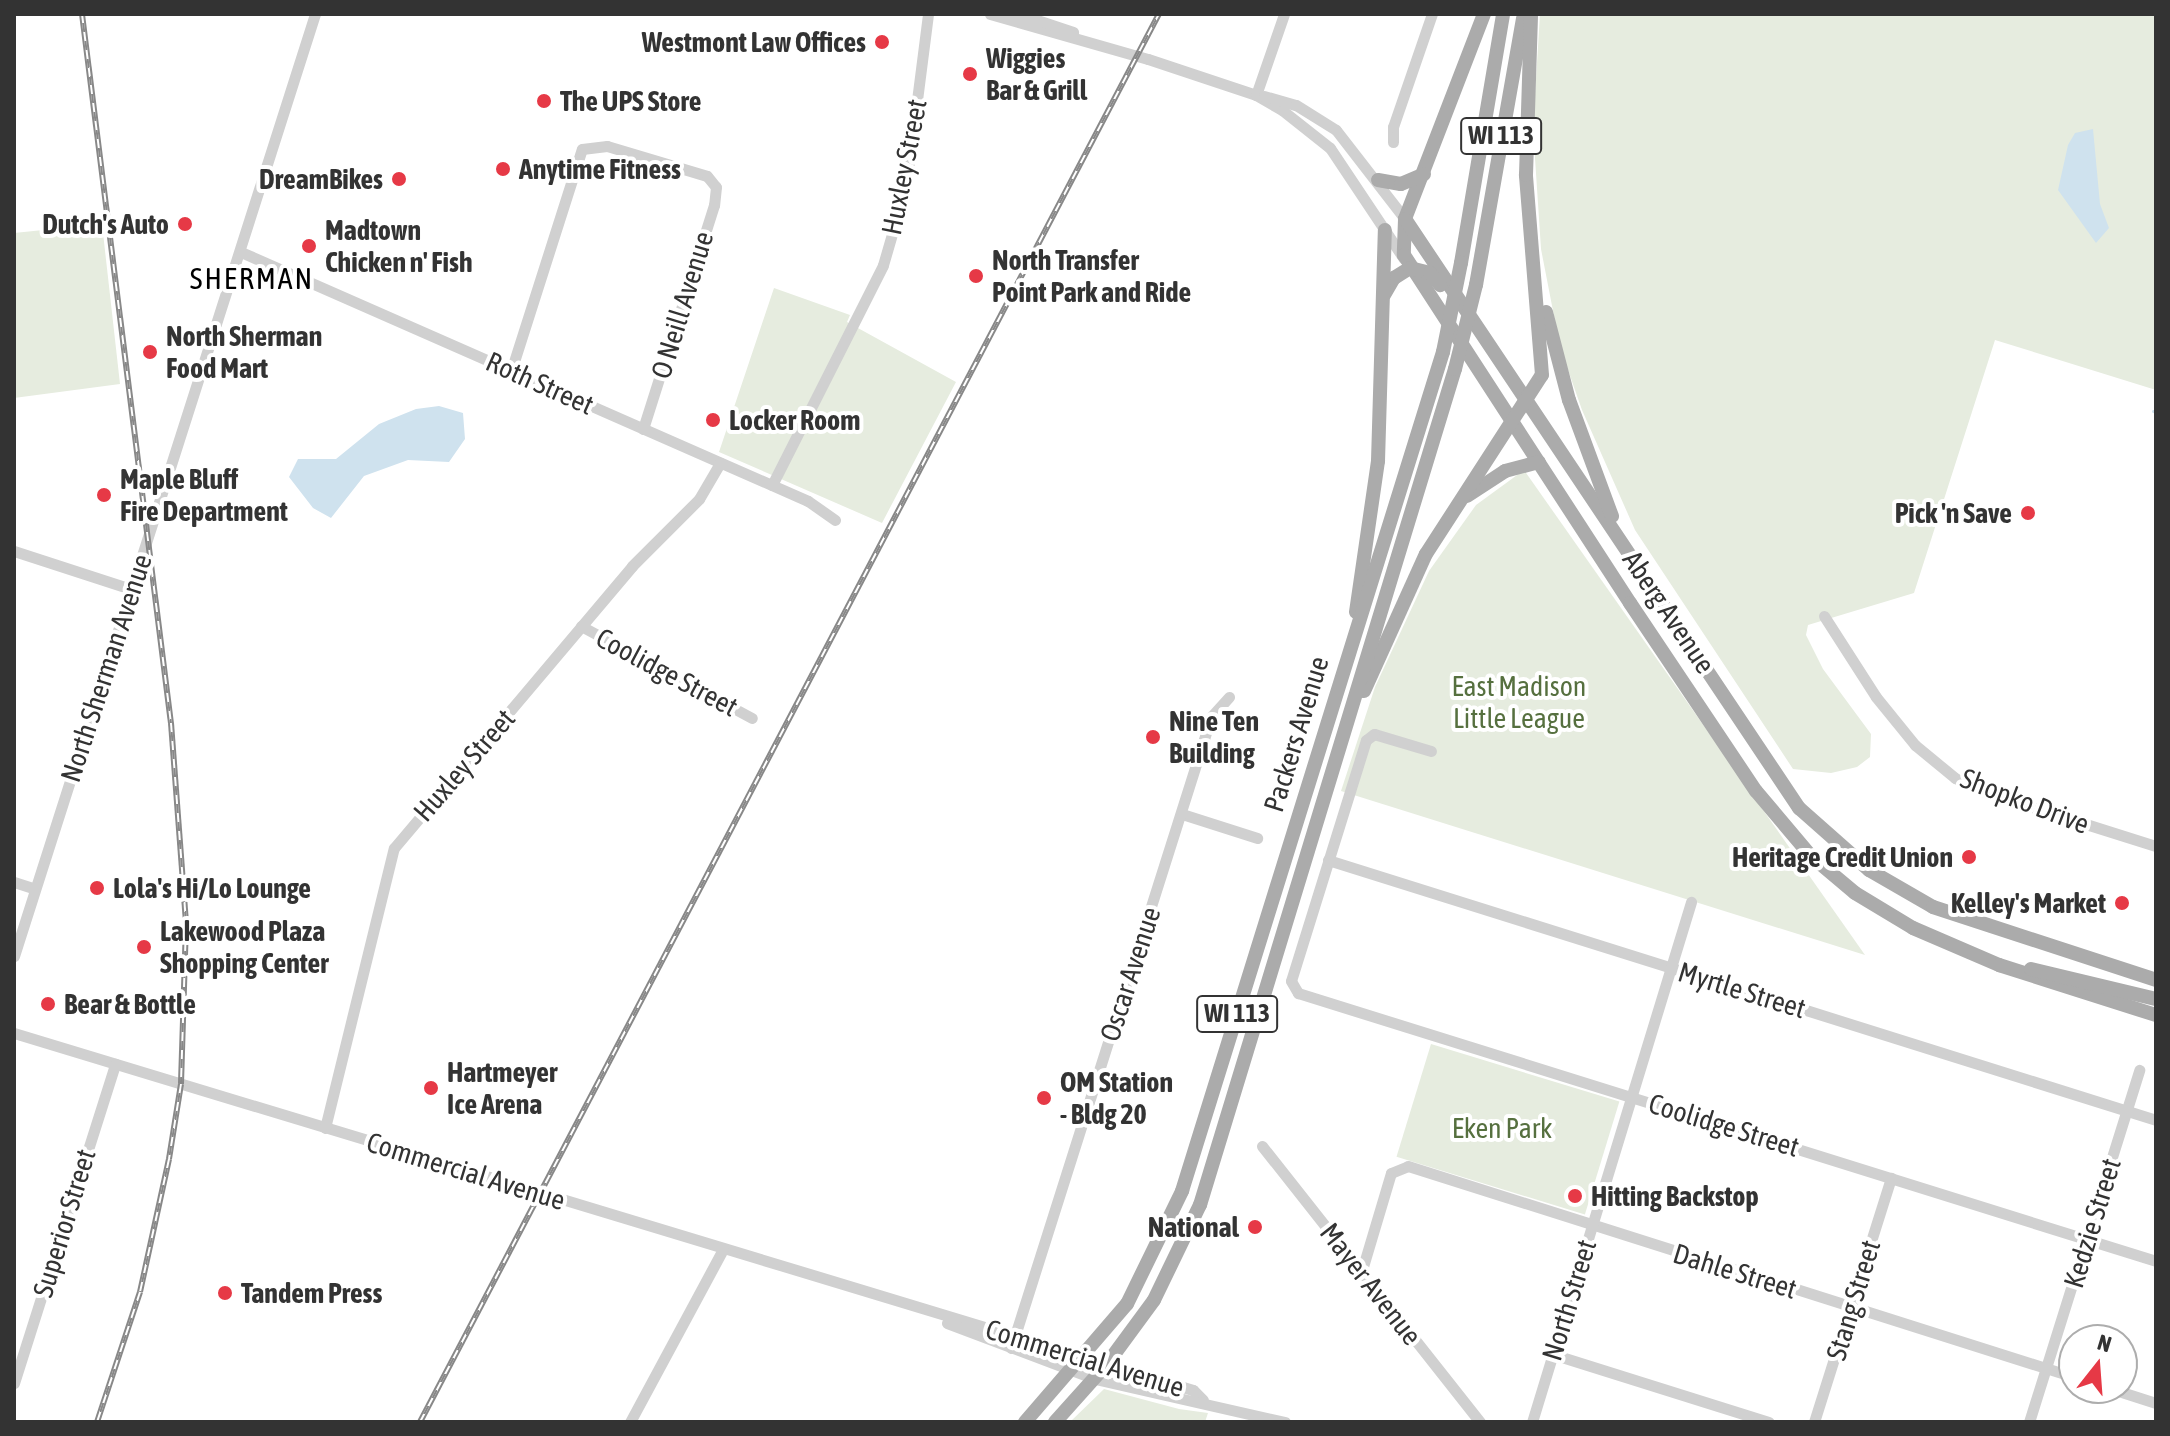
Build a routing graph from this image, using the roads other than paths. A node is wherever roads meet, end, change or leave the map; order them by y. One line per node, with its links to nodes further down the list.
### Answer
1 (315, 14): 19 (street, North Sherman Avenue)
2 (928, 14): 29 (street, Huxley Street)
3 (990, 14): 11 (street, Aberg Avenue)
4 (1019, 14): 11 (street, Aberg Avenue)
5 (1284, 14): 12 (street)
6 (1432, 14): 13 (street)
7 (1484, 14): 14 (main road)
8 (1503, 14): 37 (main road, Packers Avenue / WI 113, bridge)
9 (1523, 14): 40 (main road, Packers Avenue / WI 113, bridge)
10 (1531, 14): 18 (main road)
11 (1054, 24): 12 (street, Aberg Avenue)
12 (1256, 95): 15 (street, Aberg Avenue); 17 (street, Aberg Avenue)
13 (1393, 142)
14 (1424, 174): 15 (main road); 16 (main road)
15 (1378, 180): 16 (street, Aberg Avenue)
16 (1405, 219): 20 (main road); 22 (main road, Aberg Avenue)
17 (1385, 230): 20 (street, Aberg Avenue); 21 (main road)
18 (1533, 246): 24 (main road); 32 (main road)
19 (241, 252): 23 (street, Roth Street); 34 (street, North Sherman Avenue)
20 (1408, 265): 21 (main road); 22 (main road); 25 (main road, Aberg Avenue)
21 (1382, 301): 37 (main road)
22 (1496, 357): 24 (main road, Aberg Avenue)
23 (511, 371): 26 (street, Roth Street); 26 (street, O Neill Avenue)
24 (1526, 399): 25 (main road); 32 (main road, Aberg Avenue)
25 (1511, 420): 27 (main road, Aberg Avenue); 30 (main road)
26 (643, 429): 28 (street, Roth Street)
27 (1539, 462): 30 (main road); 50 (main road, Aberg Avenue)
28 (720, 463): 29 (street, Roth Street); 36 (street, Huxley Street)
29 (772, 485): 31 (street, Roth Street)
30 (1453, 511): 40 (main road)
31 (835, 520)
32 (1621, 539): 52 (main road, Aberg Avenue)
33 (14, 551): 34 (street)
34 (131, 589): 47 (street, North Sherman Avenue)
35 (1824, 616): 44 (street, Shopko Drive)
36 (581, 626): 39 (street, Coolidge Street); 61 (street, Huxley Street)
37 (1346, 659): 75 (main road, Packers Avenue / WI 113)
38 (1229, 697): 42 (street, Oscar Avenue)
39 (752, 718)
40 (1346, 732): 76 (main road, Packers Avenue / WI 113)
41 (1431, 751): 45 (street)
42 (1182, 814): 43 (street); 71 (street, Oscar Avenue)
43 (1257, 838)
44 (2156, 846)
45 (1328, 860): 51 (street, Myrtle Street); 58 (street, Coolidge Street)
46 (14, 882): 47 (street)
47 (35, 889): 49 (street, North Sherman Avenue)
48 (1691, 902): 51 (street, North Street)
49 (14, 956)
50 (1999, 965): 53 (main road); 54 (main road, Aberg Avenue)
51 (1671, 968): 58 (street, North Street); 59 (street, Myrtle Street)
52 (2156, 980)
53 (2156, 999)
54 (2156, 1015)
55 (14, 1033): 56 (street, Commercial Avenue)
56 (115, 1064): 61 (street, Commercial Avenue); 73 (street, Superior Street)
57 (2139, 1070): 59 (street, Kedzie Street)
58 (1631, 1096): 63 (street, Coolidge Street); 64 (street, North Street)
59 (2127, 1110): 60 (street, Myrtle Street); 65 (street, Kedzie Street)
60 (2156, 1120)
61 (325, 1128): 66 (street, Commercial Avenue)
62 (1262, 1146): 68 (street, Mayer Avenue)
63 (1891, 1178): 65 (street, Coolidge Street); 69 (street, Stang Street)
64 (1591, 1226): 68 (street, Dahle Street); 69 (street, Dahle Street); 74 (street, North Street)
65 (2087, 1239): 67 (street, Coolidge Street); 77 (street, Kedzie Street)
66 (723, 1249): 70 (street, Commercial Avenue); 83 (street)
67 (2156, 1261)
68 (1362, 1270): 87 (street, Mayer Avenue)
69 (1850, 1307): 77 (street, Dahle Street); 90 (street, Stang Street)
70 (918, 1308): 71 (street, Commercial Avenue); 72 (street, Commercial Avenue)
71 (1015, 1336): 72 (street, Oscar Avenue); 75 (street, Commercial Avenue)
72 (1011, 1348): 78 (street, Commercial Avenue)
73 (20, 1349): 81 (street, Superior Street)
74 (1552, 1354): 88 (street, North Street); 89 (street)
75 (1085, 1358): 76 (street, Commercial Avenue); 78 (main road, Packers Avenue / WI 113)
76 (1107, 1364): 80 (main road, Packers Avenue / WI 113); 82 (street, Commercial Avenue)
77 (2047, 1368): 79 (street, Dahle Street); 91 (street, Kedzie Street)
78 (1072, 1372): 80 (street, Commercial Avenue); 84 (main road, Packers Avenue / WI 113)
79 (2058, 1372)
80 (1095, 1379): 82 (street, Commercial Avenue); 85 (main road, Packers Avenue / WI 113)
81 (14, 1383)
82 (1203, 1400): 86 (street, Commercial Avenue)
83 (630, 1422)
84 (1025, 1422)
85 (1055, 1422)
86 (1285, 1422)
87 (1480, 1422)
88 (1532, 1422)
89 (1769, 1422)
90 (1814, 1422)
91 (2029, 1422)

